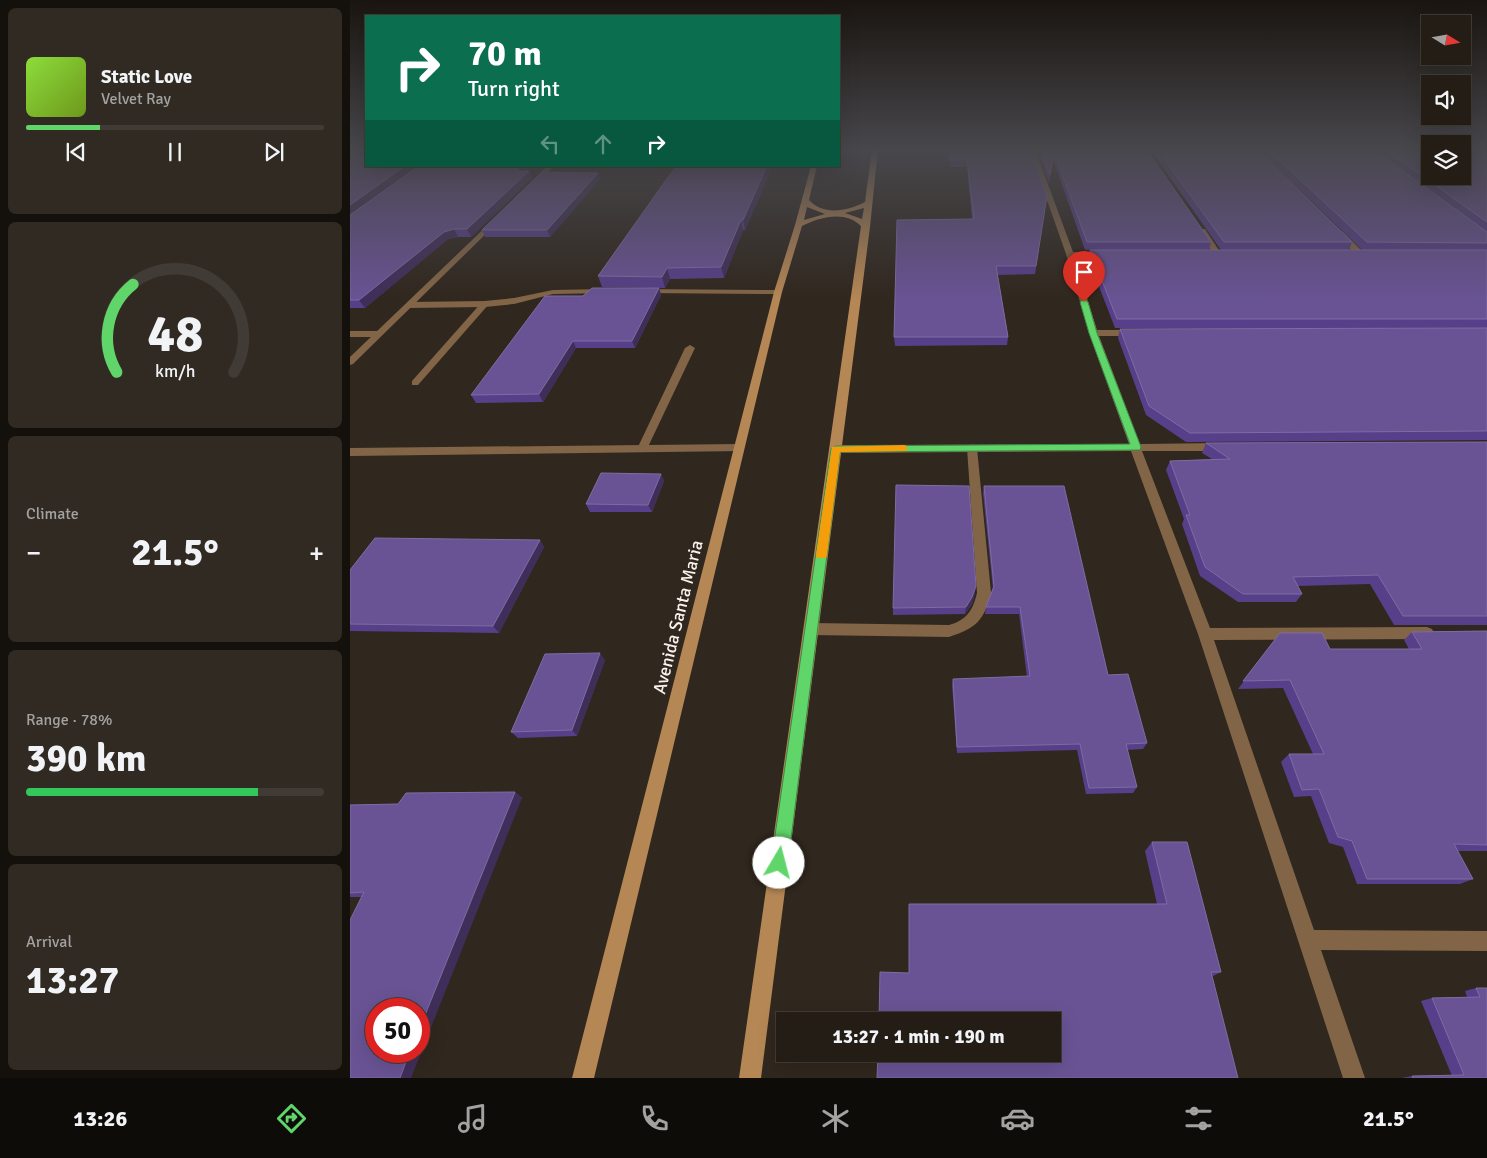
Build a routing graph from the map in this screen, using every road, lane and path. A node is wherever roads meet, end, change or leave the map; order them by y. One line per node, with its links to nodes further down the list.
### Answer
1 (1050, 199): 9 (street)
2 (805, 200): 3 (main road); 6 (main road, Avenida Santa Maria)
3 (869, 202): 7 (main road)
4 (502, 215): 21 (street)
5 (1195, 222): 12 (street)
6 (799, 225): 7 (main road); 19 (main road, Avenida Santa Maria)
7 (866, 227): 34 (main road)
8 (1334, 228): 15 (street)
9 (1070, 254): 10 (street); 22 (street)
10 (1109, 254)
11 (1208, 254): 12 (street)
12 (1218, 254): 13 (street)
13 (1228, 254)
14 (1351, 254): 15 (street)
15 (1360, 254): 16 (street)
16 (1370, 254)
17 (613, 291): 20 (street)
18 (632, 291): 19 (street)
19 (778, 292): 31 (main road, Avenida Santa Maria)
20 (485, 304): 21 (street); 28 (street)
21 (409, 305): 25 (street)
22 (1093, 333): 23 (street); 29 (street)
23 (1142, 333)
24 (350, 334): 25 (street)
25 (379, 334): 27 (street)
26 (690, 348): 33 (street)
27 (350, 362)
28 (415, 383)
29 (1136, 447): 30 (street); 32 (street); 38 (street)
30 (1234, 447)
31 (739, 448): 33 (street); 41 (main road, Avenida Santa Maria)
32 (972, 448): 34 (street); 36 (street)
33 (642, 449): 35 (street)
34 (836, 449): 36 (main road)
35 (350, 452)
36 (811, 629): 42 (main road)
37 (1438, 633): 38 (street)
38 (1205, 634): 39 (street)
39 (1307, 940): 40 (street); 43 (street)
40 (1487, 941)
41 (584, 1078)
42 (750, 1078)
43 (1354, 1078)

